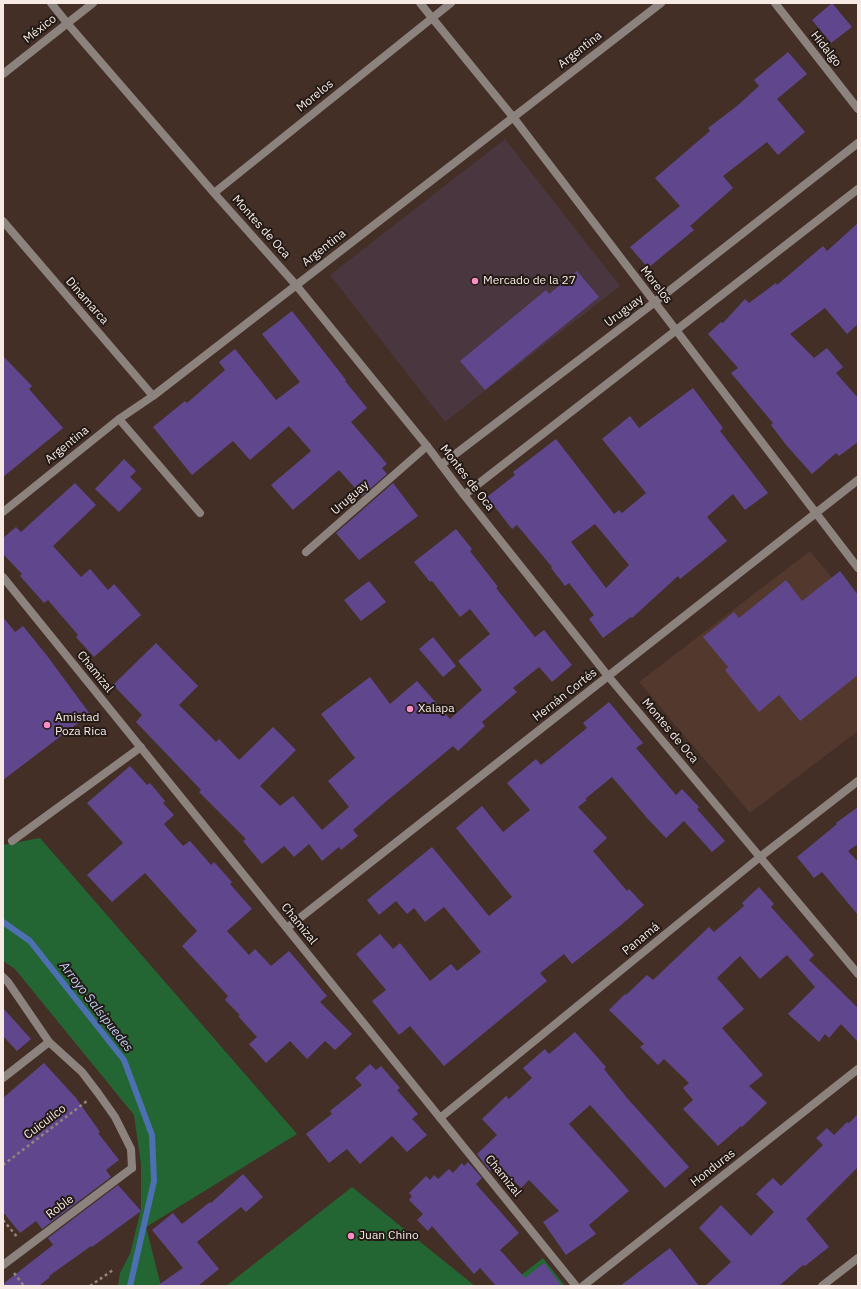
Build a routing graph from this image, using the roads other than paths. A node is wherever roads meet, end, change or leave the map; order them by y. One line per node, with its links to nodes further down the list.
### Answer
1 (51, 3): 8 (street, Montes de Oca)
2 (93, 3): 8 (street, México)
3 (420, 3): 7 (street, Morelos)
4 (451, 3): 7 (street)
5 (660, 3): 11 (street, Argentina)
6 (775, 3): 10 (street, Hidalgo)
7 (432, 19): 11 (street, Morelos); 14 (street, Morelos)
8 (67, 23): 9 (street, México); 14 (street, Montes de Oca)
9 (3, 74)
10 (858, 109)
11 (513, 117): 16 (street, Argentina); 17 (street, Morelos)
12 (858, 143): 17 (street, Uruguay)
13 (858, 189): 18 (street)
14 (214, 193): 16 (street, Montes de Oca)
15 (3, 221): 19 (street, Dinamarca)
16 (296, 285): 19 (street, Argentina); 21 (street, Montes de Oca)
17 (655, 302): 18 (street, Morelos); 22 (street, Uruguay)
18 (676, 330): 24 (street); 27 (street, Morelos)
19 (153, 396): 20 (street, Argentina)
20 (119, 419): 25 (street, Argentina); 26 (street)
21 (427, 446): 22 (street, Montes de Oca); 28 (street, Uruguay)
22 (441, 465): 24 (street, Montes de Oca)
23 (858, 480): 27 (street, Hernán Cortés)
24 (464, 495): 31 (street, Montes de Oca)
25 (3, 512)
26 (200, 513)
27 (816, 514): 29 (street, Morelos); 31 (street, Hernán Cortés)
28 (306, 552)
29 (858, 568)
30 (3, 577): 32 (street, Chamizal)
31 (608, 676): 35 (street, Montes de Oca); 36 (street, Hernán Cortés)
32 (140, 747): 34 (street); 36 (street, Chamizal)
33 (858, 781): 35 (street, Panamá)
34 (12, 840)
35 (760, 857): 37 (street, Montes de Oca); 42 (street, Panamá)
36 (287, 928): 42 (street, Chamizal)
37 (858, 974)
38 (3, 977): 39 (street)
39 (50, 1042): 41 (street); 44 (street, Roble)
40 (858, 1069): 46 (street, Honduras)
41 (3, 1078)
42 (440, 1118): 45 (street, Chamizal)
43 (858, 1258): 47 (street)
44 (3, 1265)
45 (576, 1286)
46 (583, 1286)
47 (822, 1286)

